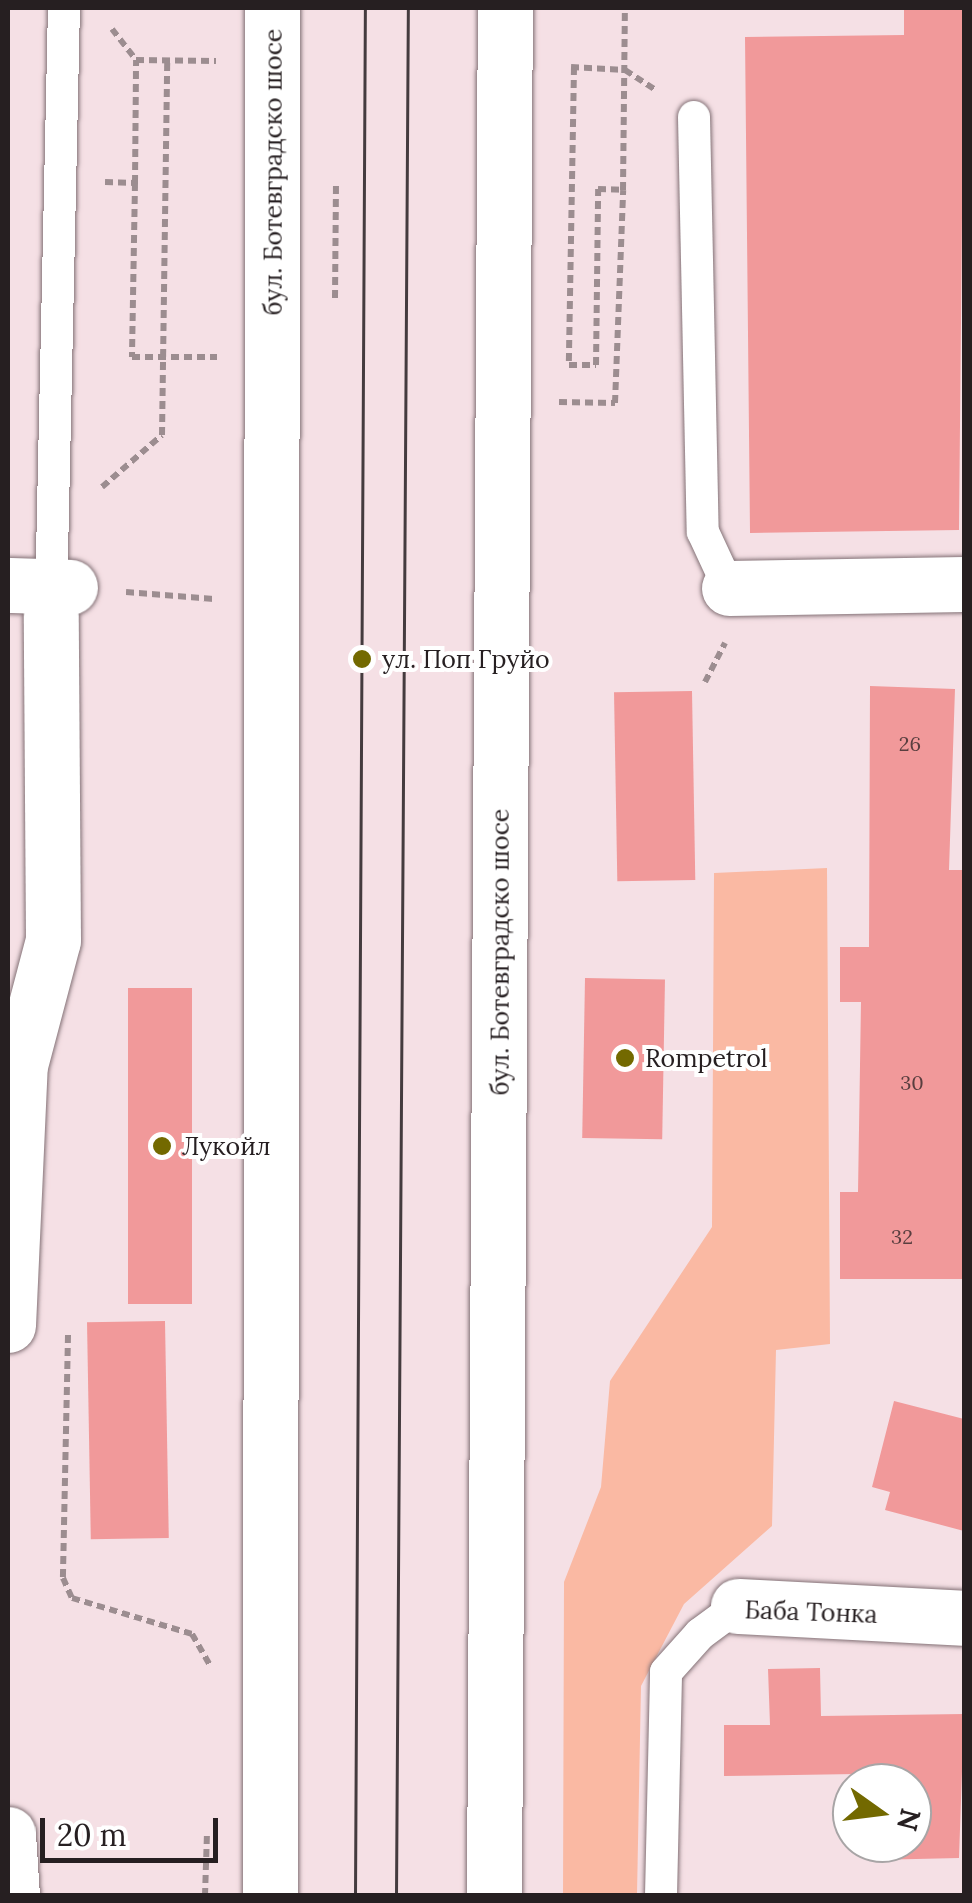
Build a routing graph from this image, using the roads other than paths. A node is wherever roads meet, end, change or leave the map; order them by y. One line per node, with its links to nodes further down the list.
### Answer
1 (64, 8): 7 (lane)
2 (505, 8): 14 (main road, бул. Ботевградско шосе)
3 (272, 34): 13 (main road, бул. Ботевградско шосе)
4 (694, 117): 6 (lane)
5 (964, 584): 6 (main road)
6 (730, 588)
7 (45, 594): 8 (main road)
8 (8, 1325)
9 (738, 1606): 10 (main road, Баба Тонка); 15 (lane, Баба Тонка)
10 (964, 1618)
11 (8, 1834): 12 (main road)
12 (12, 1896)
13 (270, 1896)
14 (494, 1896)
15 (662, 1896)

